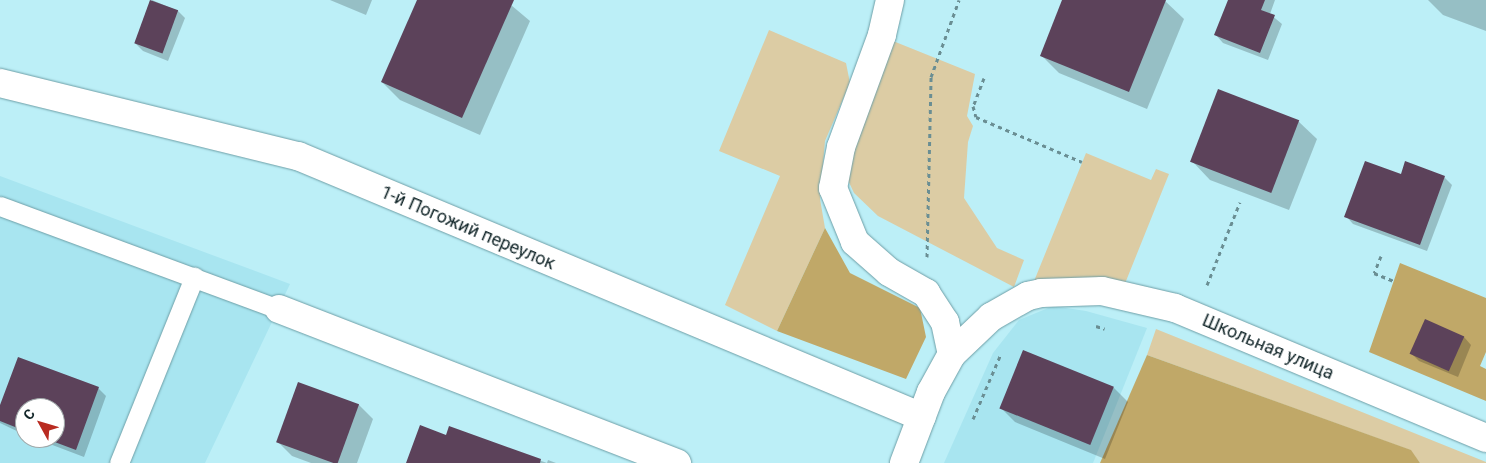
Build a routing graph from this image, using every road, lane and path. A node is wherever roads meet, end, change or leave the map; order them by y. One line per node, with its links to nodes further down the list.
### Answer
1 (890, 0): 11 (street)
2 (959, 0): 11 (path)
3 (984, 78): 5 (path)
4 (0, 83): 18 (street, 1-й Погожий переулок)
5 (1082, 162)
6 (1240, 202): 13 (path)
7 (0, 206): 9 (lane)
8 (1381, 256): 10 (path)
9 (194, 277): 12 (lane); 21 (lane)
10 (1394, 280)
11 (926, 293): 17 (street)
12 (279, 309): 22 (street)
13 (1194, 316): 17 (street, Школьная улица); 20 (street, Школьная улица)
14 (1089, 324): 15 (path)
15 (1104, 329)
16 (1004, 348): 19 (path)
17 (952, 354): 18 (street)
18 (922, 417): 23 (street)
19 (973, 419)
20 (1486, 438)
21 (119, 463)
22 (677, 463)
23 (904, 463)

